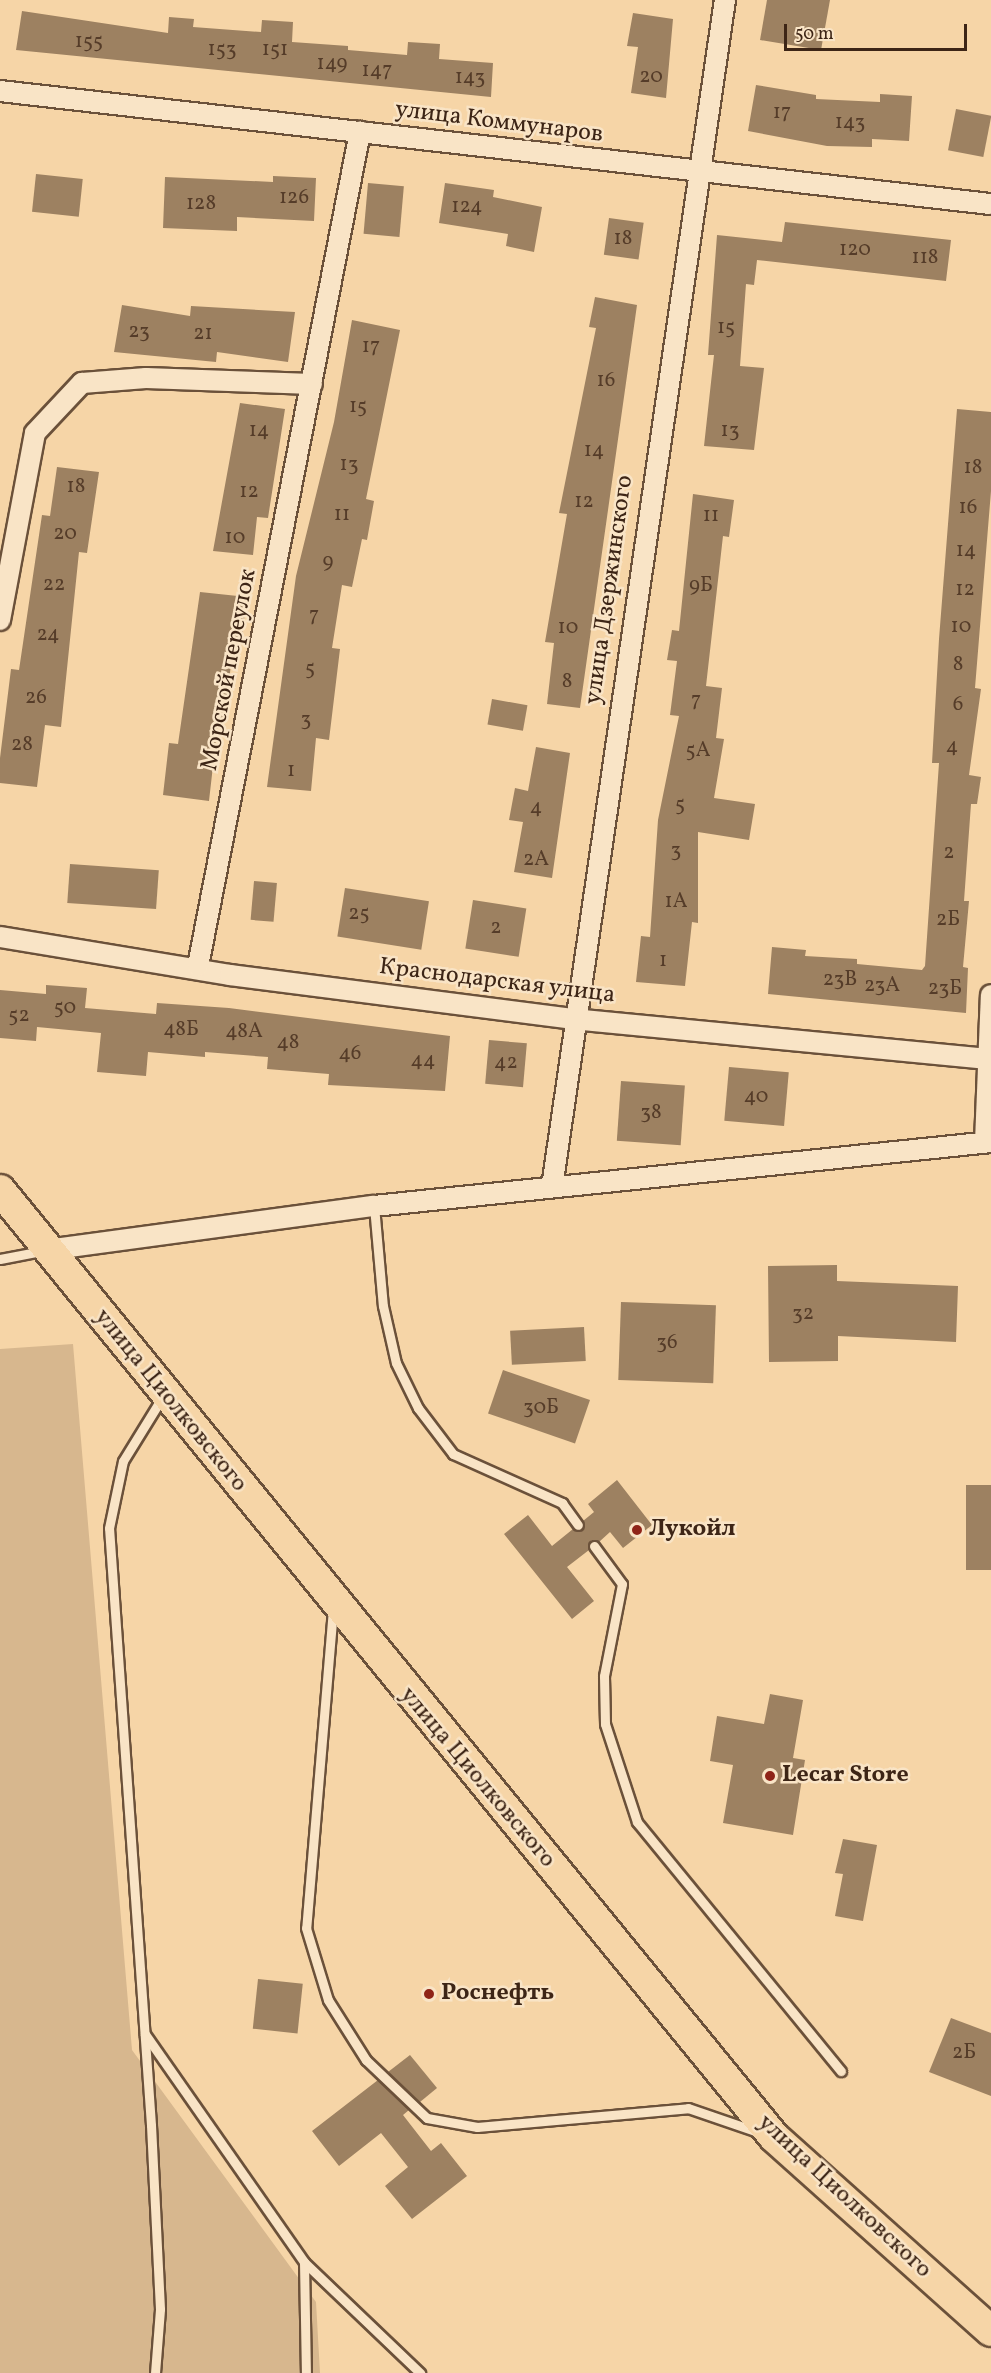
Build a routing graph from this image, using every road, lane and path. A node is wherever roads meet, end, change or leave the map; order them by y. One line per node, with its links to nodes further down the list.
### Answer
1 (725, 0): 4 (street, улица Дзержинского)
2 (0, 91): 3 (street, улица Коммунаров)
3 (360, 132): 4 (street, улица Коммунаров); 6 (street, Морской переулок)
4 (698, 174): 5 (street, улица Коммунаров); 11 (street, улица Дзержинского)
5 (991, 204)
6 (312, 384): 7 (street); 9 (street, Морской переулок)
7 (0, 620)
8 (0, 937): 9 (street, Краснодарская улица)
9 (198, 966): 11 (street, Краснодарская улица)
10 (991, 995): 12 (street)
11 (572, 1018): 12 (street, Краснодарская улица); 14 (street, улица Дзержинского)
12 (989, 1059): 13 (street)
13 (988, 1142): 14 (street)
14 (552, 1187): 16 (street)
15 (0, 1190): 17 (main road, улица Циолковского)
16 (374, 1206): 17 (street); 20 (lane)
17 (47, 1250): 18 (lane); 19 (main road, улица Циолковского)
18 (0, 1259)
19 (164, 1394): 22 (main road, улица Циолковского); 23 (lane)
20 (578, 1525)
21 (594, 1546): 24 (lane)
22 (333, 1604): 25 (main road, улица Циолковского); 25 (lane)
23 (145, 2033): 26 (lane); 29 (lane)
24 (841, 2071)
25 (774, 2137): 27 (main road, улица Циолковского)
26 (304, 2262): 28 (lane); 30 (lane)
27 (991, 2331)
28 (404, 2369): 31 (lane)
29 (155, 2373)
30 (306, 2373)
31 (420, 2373)

